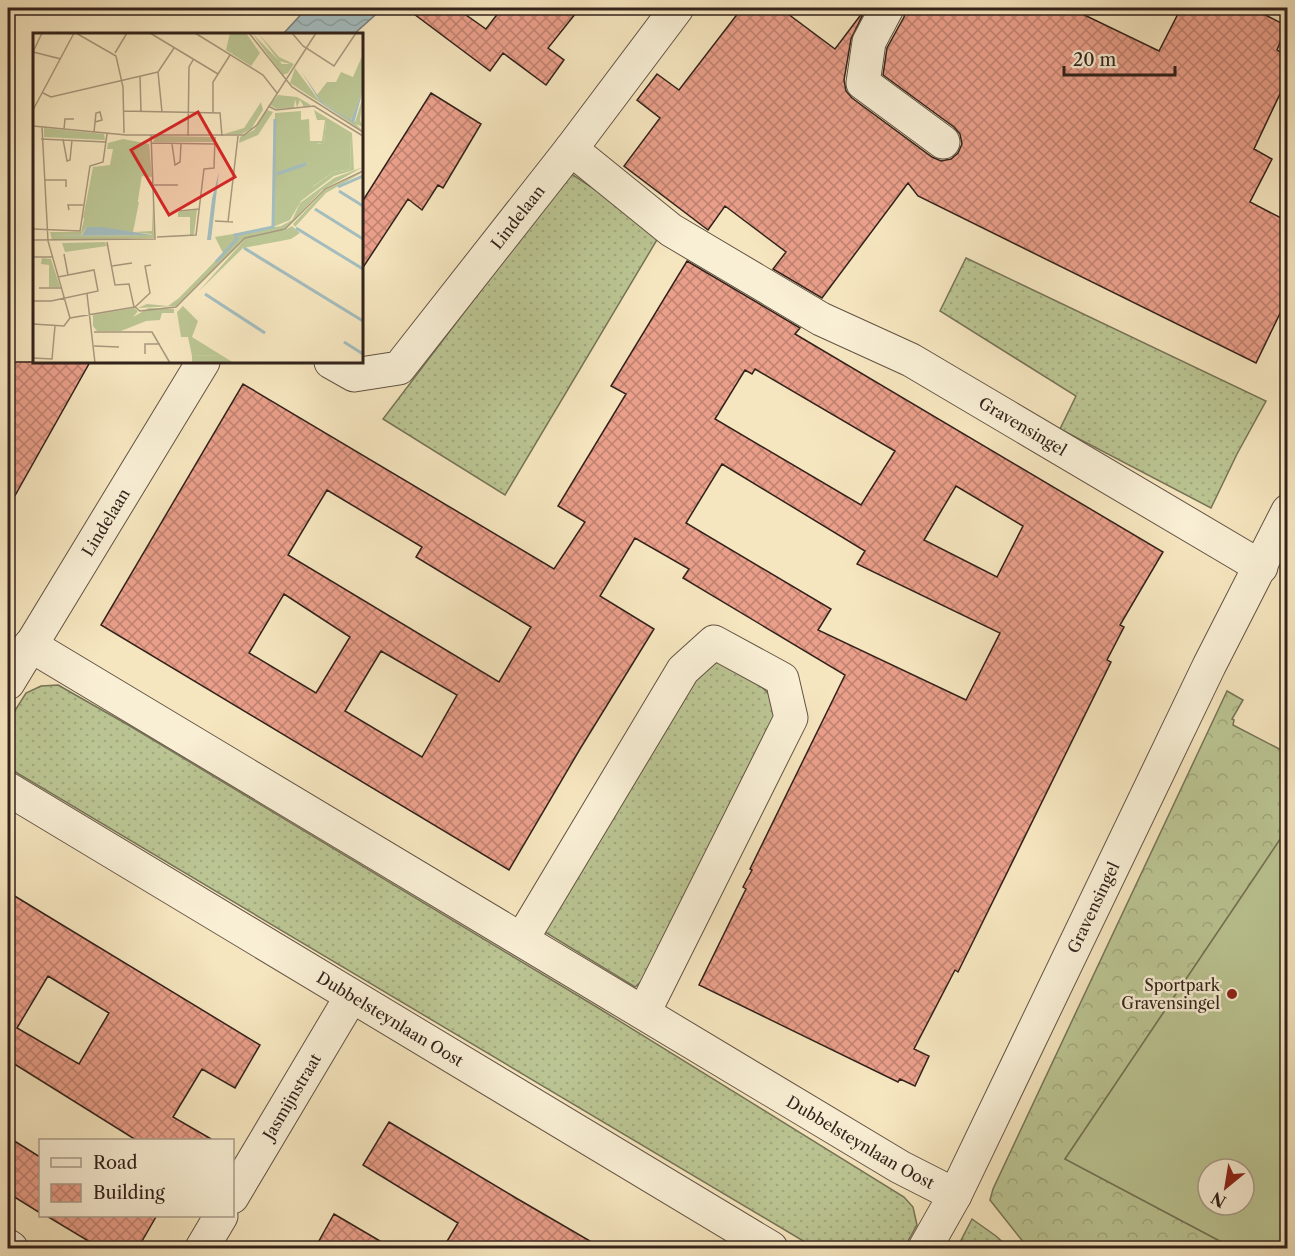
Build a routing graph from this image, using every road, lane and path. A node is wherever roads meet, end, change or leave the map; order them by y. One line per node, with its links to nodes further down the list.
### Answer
1 (677, 8): 4 (street, Lindelaan)
2 (886, 8): 3 (street)
3 (943, 142)
4 (571, 149): 6 (street, Lindelaan); 8 (street, Gravensingel)
5 (202, 363): 9 (street, Lindelaan)
6 (333, 363)
7 (1287, 511): 8 (street, Gravensingel)
8 (1261, 567): 16 (street, Gravensingel)
9 (30, 645): 10 (street, Lindelaan); 12 (street, Dubbelsteynlaan Oost)
10 (8, 683)
11 (8, 789): 13 (street, Dubbelsteynlaan Oost)
12 (522, 939): 14 (street, Dubbelsteynlaan Oost); 14 (street)
13 (351, 998): 15 (street, Jasmijnstraat); 19 (street, Dubbelsteynlaan Oost)
14 (644, 1012): 16 (street, Dubbelsteynlaan Oost)
15 (234, 1194)
16 (955, 1195): 20 (street, Gravensingel)
17 (220, 1217): 18 (street)
18 (202, 1248)
19 (771, 1248)
20 (926, 1248)

